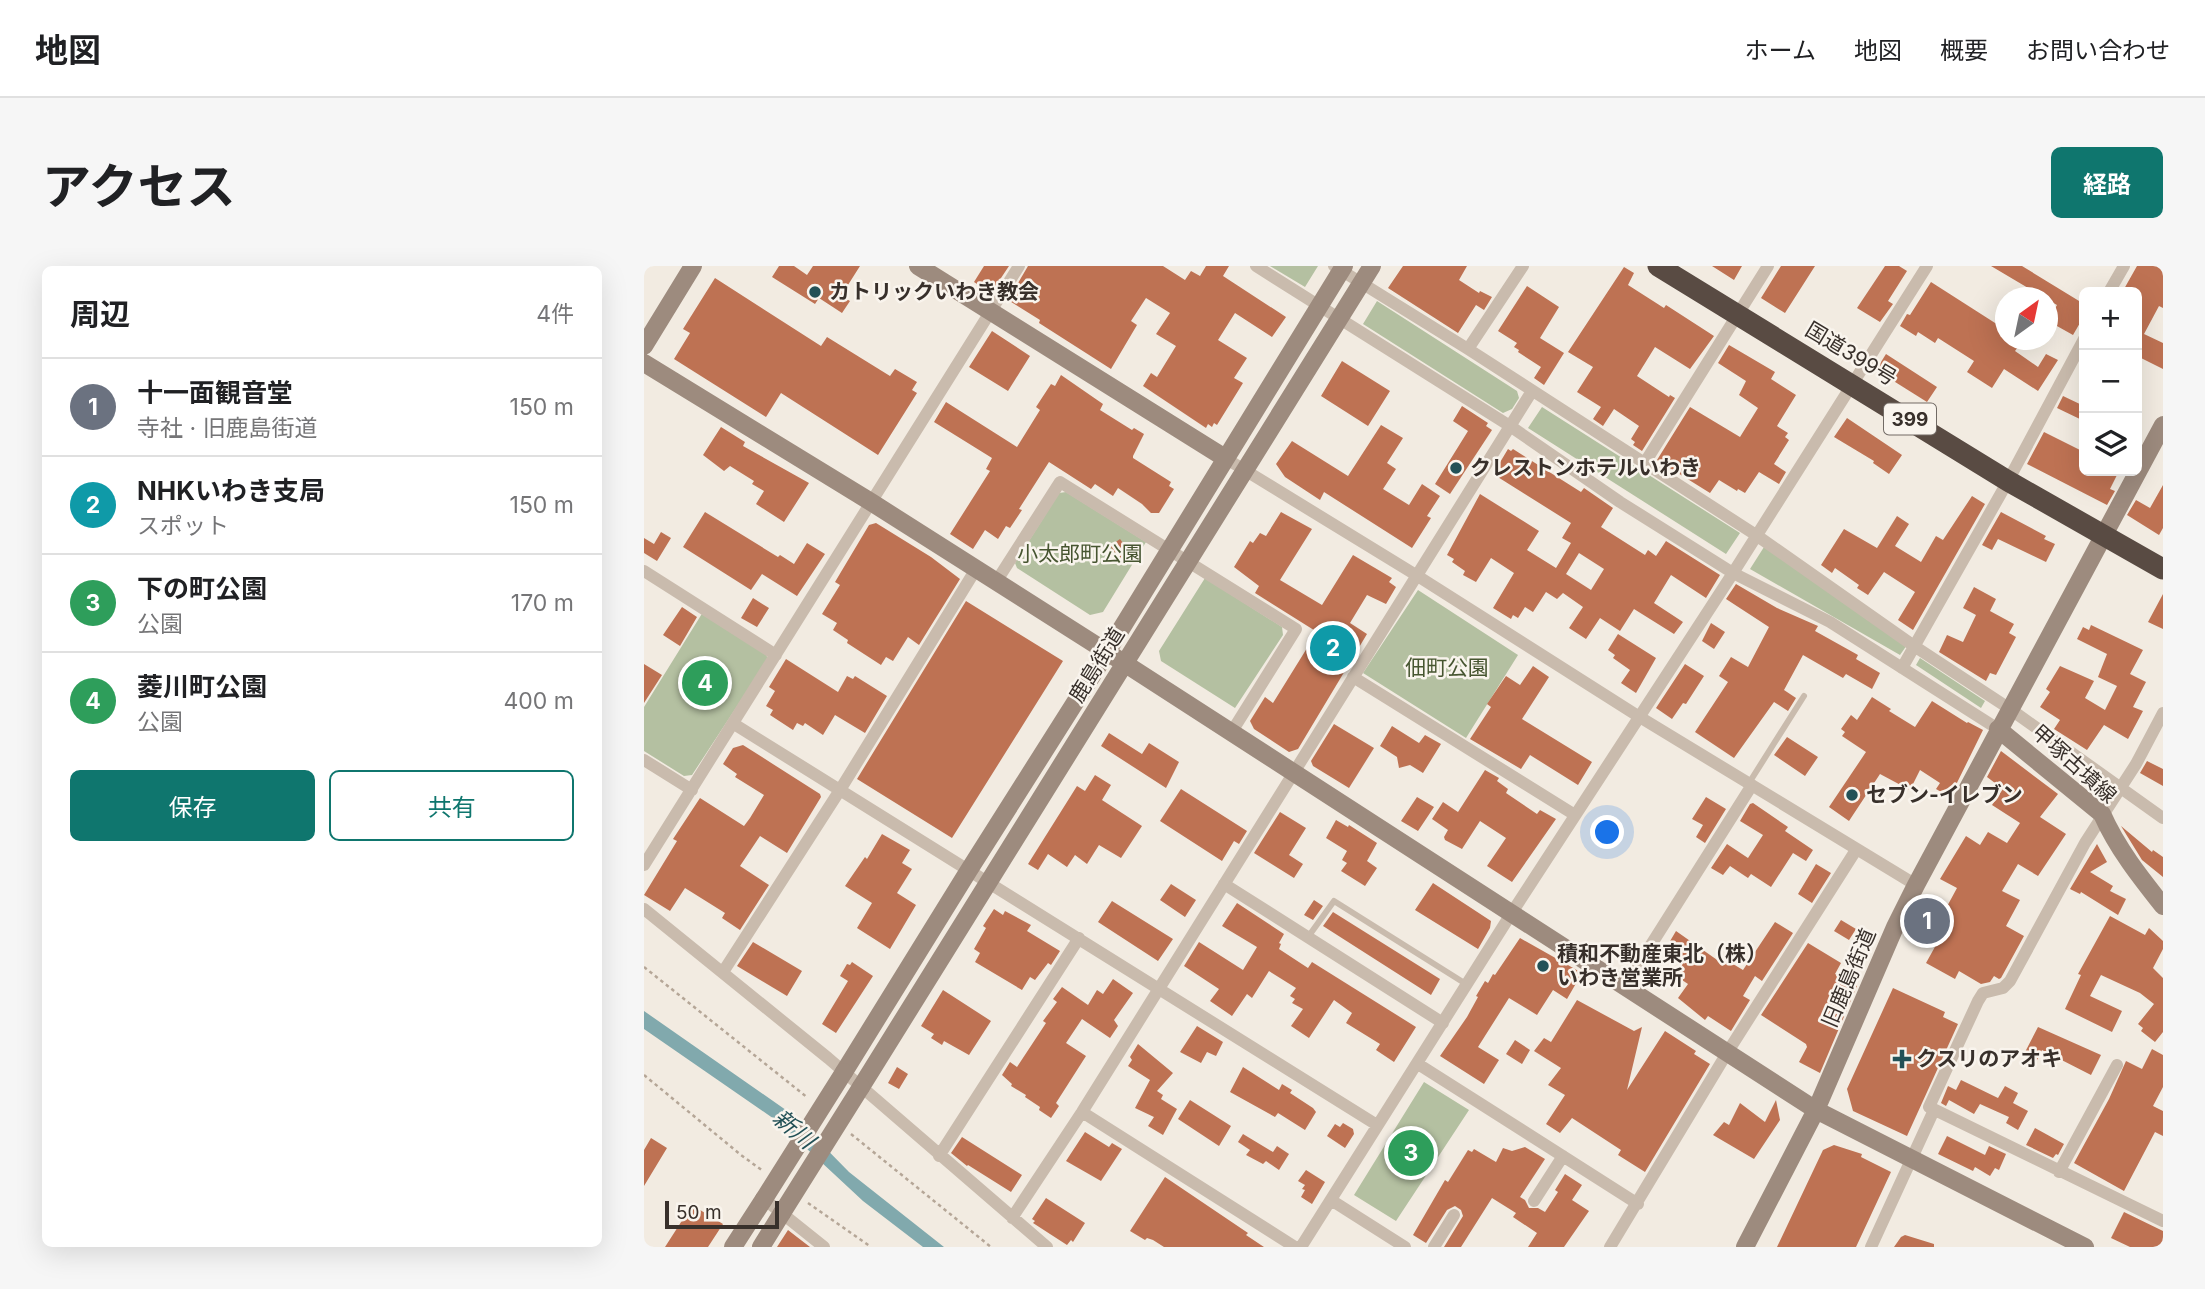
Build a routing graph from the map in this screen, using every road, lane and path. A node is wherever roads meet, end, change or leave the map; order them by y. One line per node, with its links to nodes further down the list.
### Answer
1 (693, 266): 18 (street)
2 (919, 266): 15 (street)
3 (1018, 266): 15 (street)
4 (1256, 266): 14 (street)
5 (1372, 266): 12 (street, 鹿島街道)
6 (1522, 266): 20 (street)
7 (1658, 266): 16 (highway, 国道399号 / 399)
8 (1768, 266): 16 (street)
9 (1927, 266): 22 (street)
10 (2123, 266): 13 (street)
11 (1339, 268): 12 (street); 14 (street, 鹿島街道)
12 (1361, 283): 17 (street, 鹿島街道); 20 (street)
13 (2112, 287)
14 (1320, 305): 17 (street); 26 (street, 鹿島街道)
15 (990, 310): 26 (street); 30 (street)
16 (1738, 315): 22 (highway, 国道399号 / 399); 27 (street)
17 (1339, 317): 25 (street); 28 (street, 鹿島街道)
18 (644, 346)
19 (2079, 348): 29 (street)
20 (1468, 349): 23 (street)
21 (644, 363): 30 (street)
22 (1853, 384): 29 (highway, 国道399号 / 399); 31 (street)
23 (1532, 391): 25 (street); 27 (street)
24 (2163, 425): 32 (street)
25 (1510, 426): 38 (street); 39 (street)
26 (1225, 458): 28 (street); 33 (street, 鹿島街道)
27 (1644, 464): 31 (street)
28 (1244, 470): 34 (street, 鹿島街道); 39 (street)
29 (2008, 481): 32 (highway, 国道399号 / 399); 41 (street)
30 (871, 502): 35 (street); 43 (street)
31 (1756, 535): 38 (street); 41 (street)
32 (2104, 535): 36 (highway, 国道399号 / 399); 48 (street)
33 (1170, 548): 34 (street); 40 (street); 42 (street, 鹿島街道)
34 (1189, 561): 44 (street, 鹿島街道); 52 (street)
35 (976, 569): 40 (street); 59 (street)
36 (2163, 569)
37 (644, 571): 43 (street)
38 (1732, 573): 45 (street); 50 (street)
39 (1416, 575): 46 (street); 50 (street)
40 (996, 582): 42 (street)
41 (1914, 646): 45 (street); 48 (street)
42 (1107, 652): 44 (street); 65 (street, 鹿島街道)
43 (776, 655): 51 (street)
44 (1125, 664): 55 (street); 66 (street, 鹿島街道)
45 (1902, 668): 53 (street)
46 (1353, 677): 55 (street); 61 (street)
47 (1804, 695): 56 (lane)
48 (2010, 709): 53 (street, 旧鹿島街道); 57 (street)
49 (2163, 713): 57 (street)
50 (1638, 716): 56 (street); 61 (street)
51 (734, 724): 58 (street); 59 (street)
52 (1236, 725)
53 (1998, 729): 60 (street, 甲塚古墳線); 68 (street, 旧鹿島街道)
54 (644, 760): 58 (street)
55 (1293, 773): 67 (street); 71 (street)
56 (1750, 784): 63 (street); 76 (street)
57 (2120, 786): 60 (street); 62 (street)
58 (692, 790): 64 (street)
59 (840, 790): 65 (street); 74 (street)
60 (2102, 814): 69 (street, 甲塚古墳線); 86 (street)
61 (1574, 815): 71 (street)
62 (2163, 818)
63 (1856, 850): 68 (street); 79 (street)
64 (644, 865)
65 (969, 870): 66 (street); 82 (street, 鹿島街道)
66 (988, 882): 73 (street); 84 (street, 鹿島街道)
67 (1224, 884): 72 (street); 77 (street)
68 (1916, 885): 85 (street, 旧鹿島街道)
69 (2163, 906)
70 (644, 909): 74 (street)
71 (1511, 914): 75 (street); 76 (street)
72 (1308, 937): 75 (lane); 78 (street)
73 (1079, 938): 77 (street); 89 (street)
74 (723, 972): 82 (street)
75 (1467, 985): 78 (street)
76 (1625, 986): 79 (street)
77 (1159, 988): 87 (street); 88 (street)
78 (1443, 1023): 80 (street)
79 (1727, 1054): 85 (street); 98 (street)
80 (1418, 1064): 88 (street); 90 (street)
81 (2117, 1065): 92 (street)
82 (844, 1072): 84 (street); 94 (street, 鹿島街道, bridge)
83 (644, 1075): 93 (path)
84 (860, 1087): 89 (street); 99 (street, 鹿島街道, bridge)
85 (1816, 1110): 91 (street); 113 (street, 旧鹿島街道)
86 (1934, 1110): 91 (street); 92 (street)
87 (1082, 1112): 101 (street); 108 (street)
88 (1377, 1125): 96 (street)
89 (939, 1156): 101 (street)
90 (1563, 1156): 97 (street); 98 (street)
91 (1912, 1160): 114 (street); 115 (street)
92 (2059, 1172): 102 (street)
93 (772, 1177)
94 (764, 1199): 99 (street); 103 (street)
95 (804, 1200): 106 (path)
96 (1331, 1200): 109 (street); 110 (street)
97 (1534, 1201)
98 (1638, 1204): 112 (street)
99 (782, 1213): 104 (street); 105 (street)
100 (1454, 1215): 111 (street)
101 (1012, 1218): 107 (street)
102 (2163, 1221)
103 (733, 1247)
104 (761, 1247)
105 (824, 1247)
106 (872, 1247)
107 (1047, 1247)
108 (1295, 1247)
109 (1301, 1247)
110 (1405, 1247)
111 (1434, 1247)
112 (1610, 1247)
113 (1745, 1247)
114 (1871, 1247)
115 (2085, 1247)

